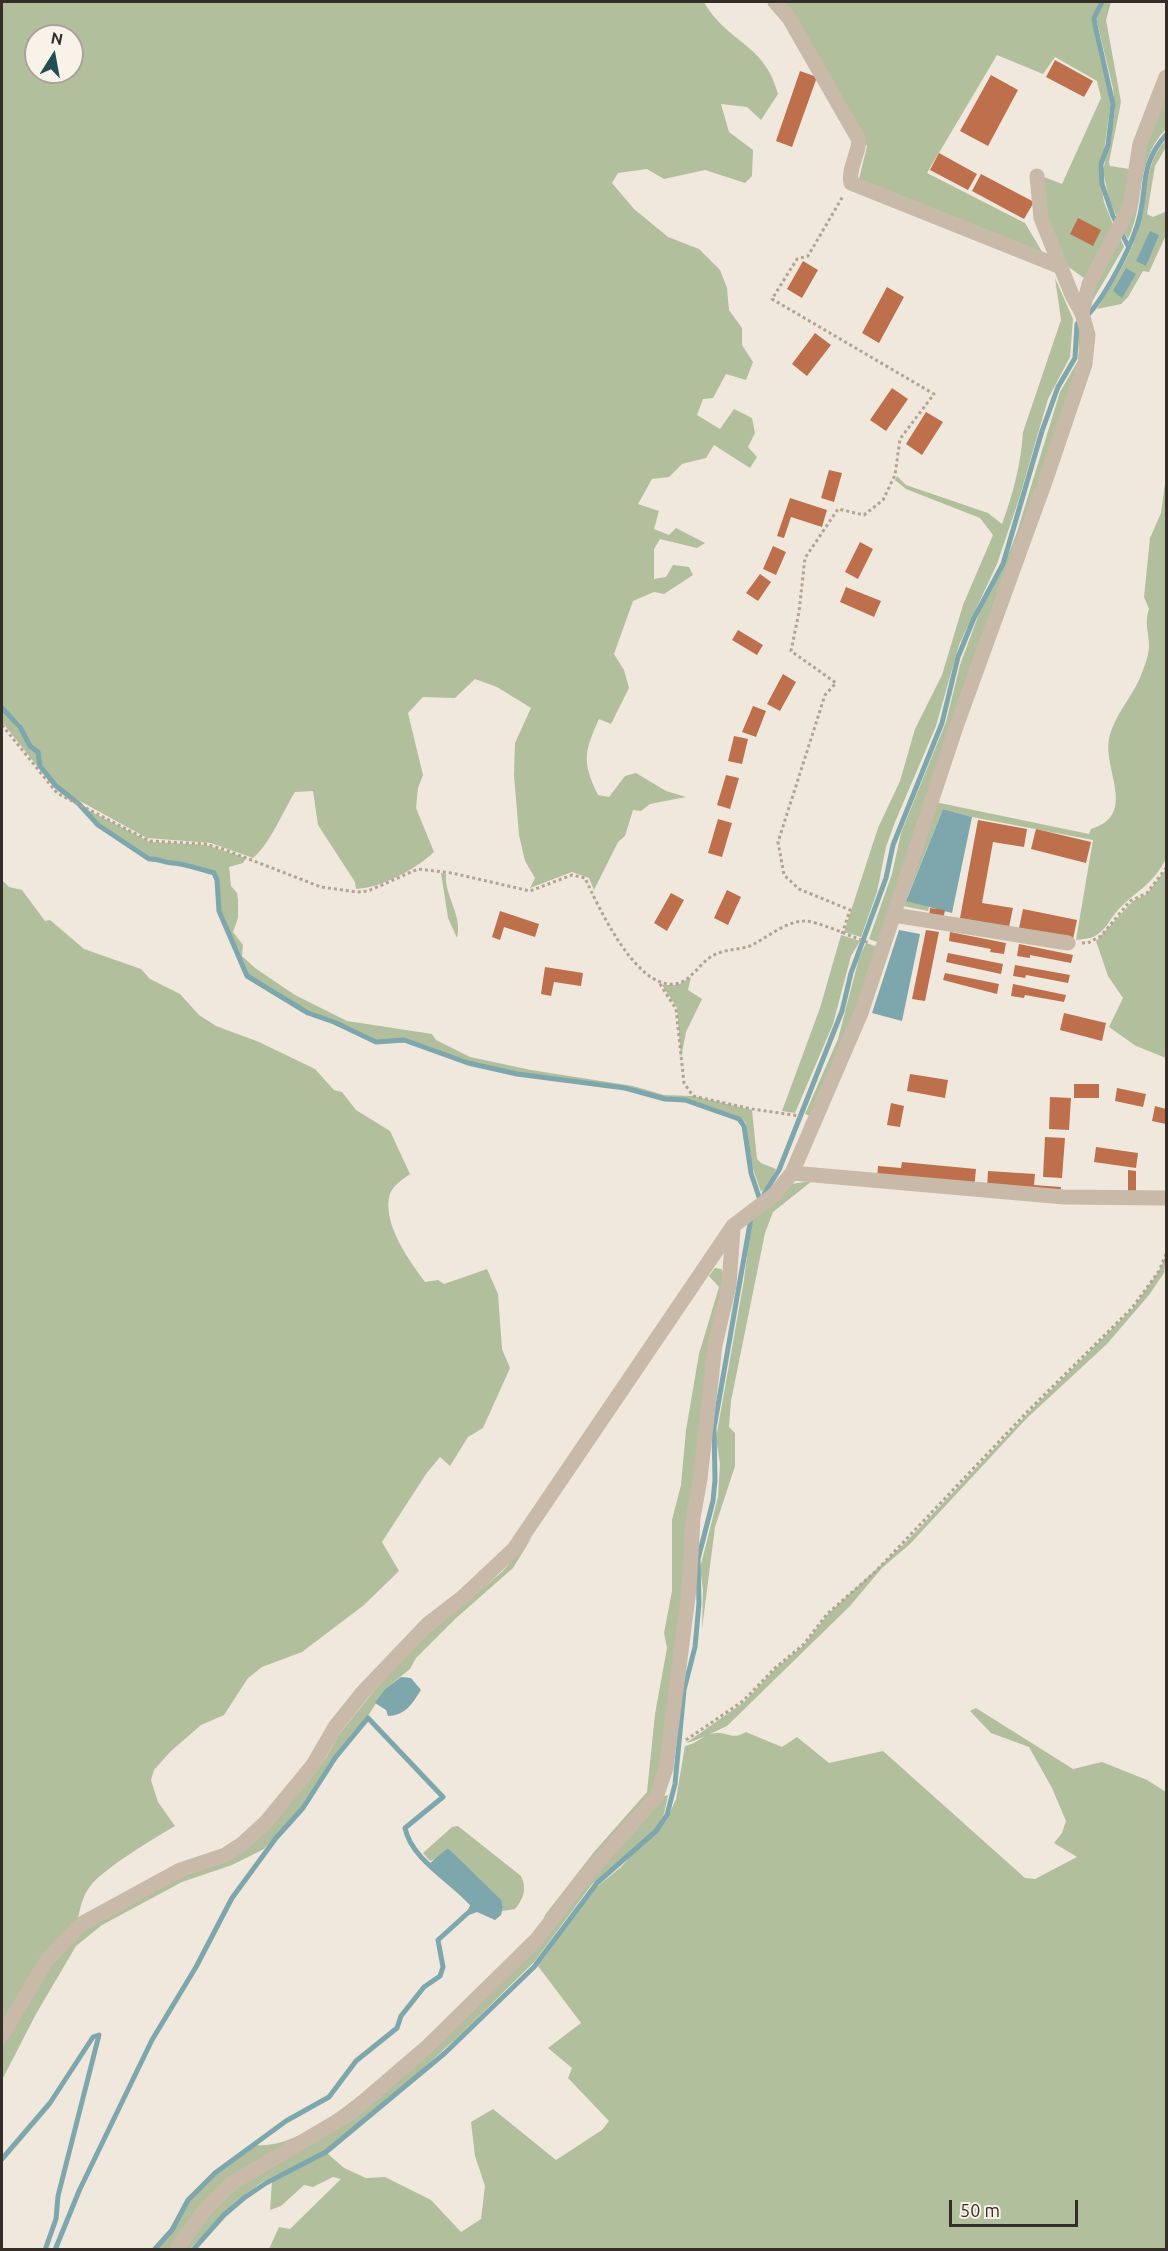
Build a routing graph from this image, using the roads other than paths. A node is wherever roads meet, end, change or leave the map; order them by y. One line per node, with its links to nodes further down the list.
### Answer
1 (775, 2): 4 (street)
2 (1167, 77): 5 (street)
3 (1037, 176): 4 (street)
4 (1061, 267): 5 (street)
5 (1082, 313): 6 (street)
6 (894, 915): 7 (street); 8 (street)
7 (1068, 943)
8 (792, 1173): 9 (street); 10 (street)
9 (1167, 1198)
10 (733, 1226): 11 (street); 12 (street)
11 (2, 2035)
12 (176, 2250)

